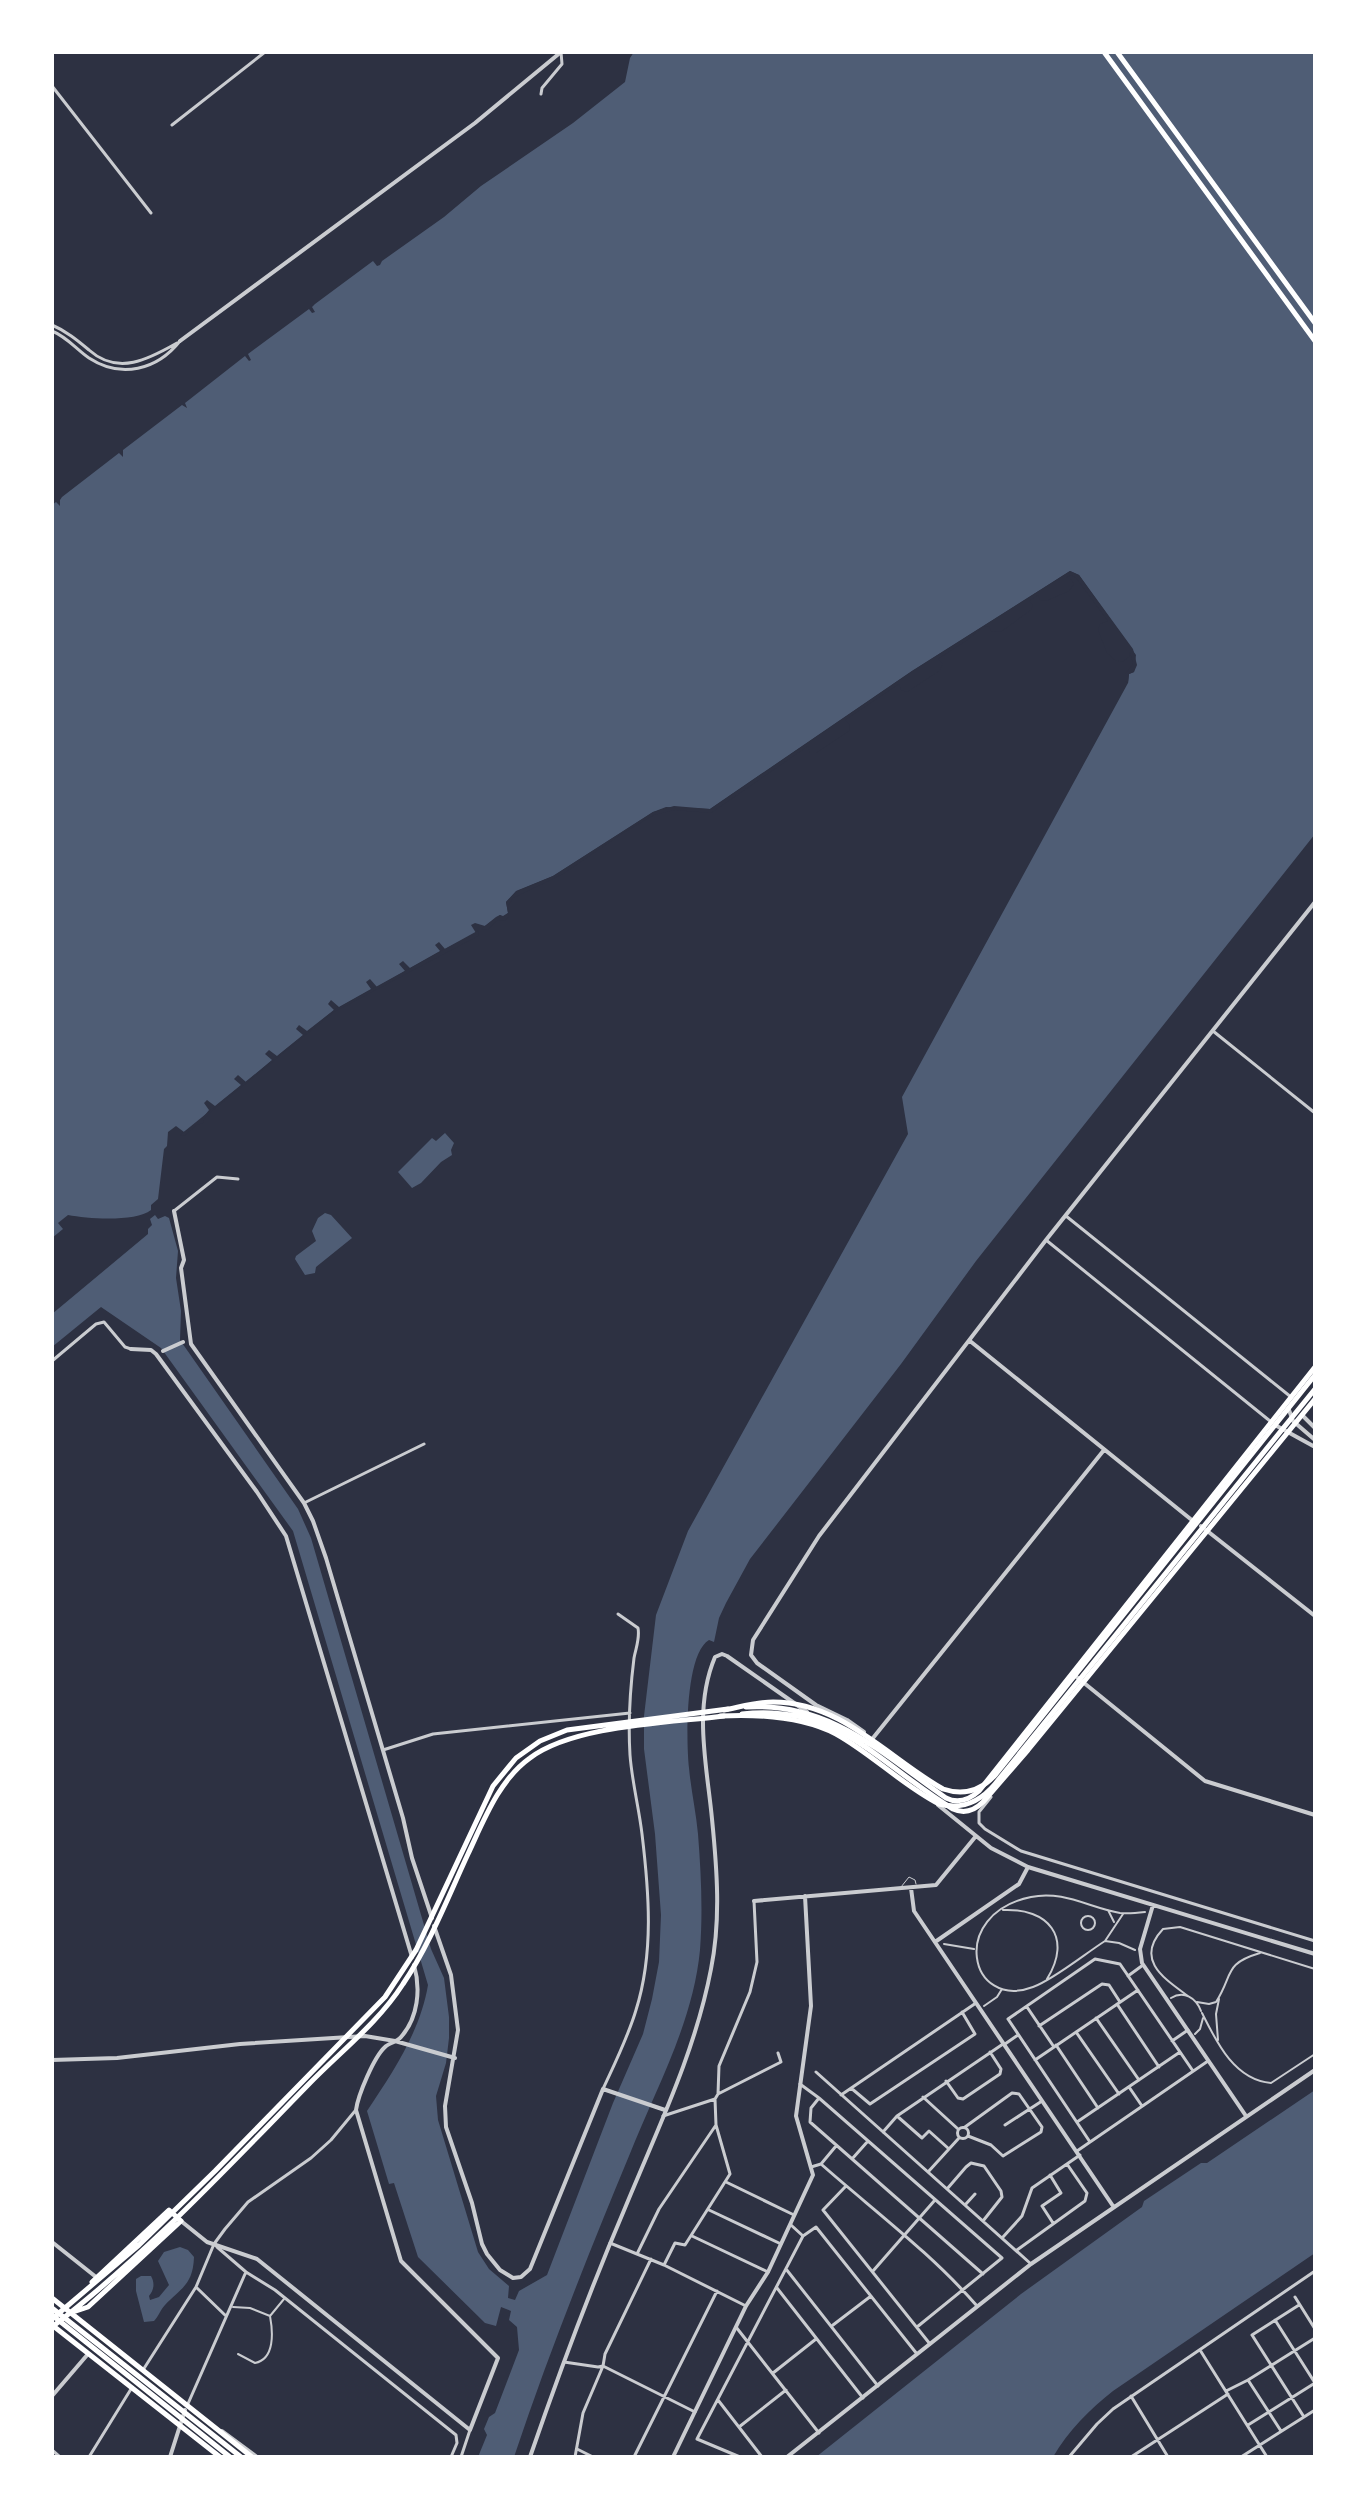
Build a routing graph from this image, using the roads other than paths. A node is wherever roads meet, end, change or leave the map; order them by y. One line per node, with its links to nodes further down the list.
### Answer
1 (265, 52): 7 (street)
2 (561, 52): 6 (street); 12 (street)
3 (1104, 52): 13 (main road)
4 (1117, 52): 9 (main road)
5 (52, 86): 8 (street)
6 (541, 94)
7 (172, 125)
8 (151, 213)
9 (1315, 323)
10 (52, 325): 12 (street)
11 (52, 331): 12 (street)
12 (180, 341)
13 (1315, 341)
14 (1315, 902): 15 (street)
15 (1213, 1031): 16 (street); 19 (street)
16 (1315, 1113)
17 (238, 1179): 18 (street)
18 (174, 1211): 21 (street)
19 (1066, 1216): 20 (street); 32 (street)
20 (1046, 1240): 22 (street); 35 (street)
21 (189, 1339): 23 (street); 43 (street)
22 (970, 1341): 42 (street); 53 (street)
23 (183, 1342): 25 (street)
24 (131, 1349): 26 (street); 27 (street)
25 (163, 1351): 26 (street)
26 (156, 1354): 102 (street)
27 (52, 1361)
28 (1315, 1367): 30 (main road)
29 (1315, 1376): 30 (main road); 50 (main road)
30 (1299, 1388): 32 (main road)
31 (1315, 1389): 52 (main road)
32 (1291, 1397): 34 (street); 35 (main road); 36 (street)
33 (1315, 1399): 34 (main road)
34 (1302, 1415): 36 (main road); 37 (street)
35 (1273, 1423): 38 (street); 44 (main road)
36 (1295, 1423): 38 (main road); 39 (street)
37 (1315, 1428)
38 (1288, 1432): 41 (street); 45 (main road)
39 (1315, 1440)
40 (424, 1444): 43 (street)
41 (1315, 1447)
42 (1105, 1449): 44 (street); 53 (street)
43 (304, 1503): 54 (street)
44 (1194, 1522): 45 (street); 48 (main road)
45 (1206, 1529): 47 (street); 49 (main road)
46 (618, 1614): 51 (street)
47 (1315, 1616)
48 (1072, 1674): 49 (street); 58 (main road)
49 (1083, 1682): 55 (main road); 59 (street)
50 (724, 1710): 56 (main road); 179 (main road)
51 (630, 1713): 54 (street); 124 (street)
52 (720, 1716): 56 (main road); 179 (main road)
53 (873, 1738): 57 (street)
54 (383, 1750): 111 (street)
55 (1028, 1750): 56 (main road); 73 (street)
56 (901, 1770): 58 (main road)
57 (932, 1781): 58 (street)
58 (968, 1799)
59 (1315, 1815)
60 (976, 1836): 61 (street); 62 (street); 135 (street)
61 (1028, 1867): 66 (street); 74 (street)
62 (913, 1888): 63 (street); 63 (lane); 74 (street)
63 (900, 1889): 64 (street)
64 (805, 1896): 65 (street); 121 (street)
65 (754, 1901): 127 (street)
66 (1153, 1905): 79 (street); 80 (street)
67 (1002, 1910): 68 (street); 76 (street); 83 (street)
68 (1108, 1910): 70 (street); 71 (street)
69 (1145, 1912): 70 (street)
70 (1124, 1913): 71 (street)
71 (1115, 1923): 72 (street)
72 (1105, 1941): 77 (street); 83 (street)
73 (1315, 1941)
74 (935, 1942): 90 (street)
75 (944, 1944): 76 (street)
76 (975, 1949): 84 (street)
77 (1135, 1950)
78 (1260, 1953): 81 (street); 86 (street); 88 (street)
79 (1315, 1954)
80 (1143, 1965): 82 (street); 98 (street)
81 (1315, 1969)
82 (1128, 1976): 85 (street); 93 (street)
83 (1046, 1980): 84 (street)
84 (1002, 1988): 92 (street)
85 (1138, 1990): 91 (street); 103 (street)
86 (1188, 1996): 87 (street); 89 (street)
87 (1171, 1998)
88 (1219, 1998): 89 (street); 105 (street)
89 (1197, 2002): 95 (street)
90 (976, 2003): 94 (street); 104 (street)
91 (1118, 2003): 96 (street); 97 (street); 115 (street)
92 (984, 2006)
93 (1026, 2006): 97 (street); 101 (street)
94 (962, 2012): 123 (street); 123 (street)
95 (1202, 2013): 100 (street); 105 (street)
96 (1096, 2018): 99 (street); 119 (street)
97 (1039, 2026): 106 (street)
98 (1188, 2030): 103 (street); 114 (street)
99 (1076, 2032): 106 (street); 125 (street)
100 (1195, 2034)
101 (1018, 2035): 104 (street); 113 (street)
102 (395, 2041): 111 (street); 112 (street); 133 (street)
103 (1172, 2041): 108 (street)
104 (1004, 2044): 107 (street); 130 (street)
105 (1218, 2044): 110 (street)
106 (1055, 2046): 113 (street); 132 (street)
107 (990, 2052): 120 (street); 120 (street)
108 (1180, 2052): 115 (street); 117 (street)
109 (778, 2053): 127 (street)
110 (1315, 2054)
111 (452, 2057): 124 (street)
112 (52, 2060)
113 (1035, 2060): 138 (street)
114 (1208, 2061): 117 (street); 137 (street)
115 (1159, 2067): 119 (street)
116 (1315, 2070): 137 (street)
117 (1193, 2071): 131 (street)
118 (816, 2072): 126 (street)
119 (1139, 2080): 122 (street)
120 (946, 2081): 128 (street)
121 (800, 2084): 129 (street); 154 (street)
122 (1129, 2087): 125 (street); 131 (street)
123 (851, 2088): 126 (street)
124 (605, 2090): 135 (street)
125 (1119, 2094): 132 (street)
126 (841, 2095): 143 (street)
127 (717, 2096): 135 (street); 139 (street)
128 (923, 2097): 136 (street); 142 (street)
129 (819, 2098): 146 (street); 148 (street)
130 (1042, 2101): 134 (street); 150 (street)
131 (1142, 2106): 147 (street)
132 (1098, 2108): 138 (street)
133 (356, 2110): 177 (street); 250 (street)
134 (1029, 2110): 140 (street); 141 (street); 144 (street)
135 (663, 2112): 176 (street)
136 (897, 2116): 143 (street); 149 (street)
137 (1246, 2116): 163 (street)
138 (1077, 2122): 147 (street)
139 (716, 2125): 157 (street); 181 (street)
140 (1005, 2125)
141 (965, 2127): 142 (street); 144 (street)
142 (958, 2129): 145 (street)
143 (883, 2132): 155 (street)
144 (968, 2136): 145 (street)
145 (959, 2138): 149 (street)
146 (868, 2141): 151 (street); 161 (street)
147 (1090, 2142): 150 (street)
148 (836, 2146): 151 (street); 152 (street)
149 (949, 2149): 155 (street)
150 (1078, 2153): 153 (street); 163 (street)
151 (852, 2159): 166 (street)
152 (821, 2164): 154 (street); 158 (street)
153 (1067, 2164): 156 (street); 169 (street)
154 (811, 2167): 165 (street)
155 (928, 2172): 159 (street)
156 (1050, 2175): 169 (street); 174 (street)
157 (725, 2181): 164 (street); 165 (street)
158 (846, 2186): 171 (street); 186 (street)
159 (947, 2189): 162 (street); 168 (street)
160 (975, 2194): 162 (street)
161 (935, 2200): 166 (street); 190 (street)
162 (965, 2205): 168 (street)
163 (1113, 2206): 183 (street)
164 (708, 2209): 172 (street); 178 (street)
165 (794, 2215): 170 (street)
166 (919, 2218): 171 (street); 190 (street)
167 (181, 2221): 177 (street); 191 (main road); 206 (main road)
168 (983, 2221): 174 (street)
169 (1053, 2223): 180 (street)
170 (790, 2224): 173 (street); 178 (street)
171 (903, 2235): 186 (street); 194 (street)
172 (692, 2236): 184 (street); 189 (street)
173 (803, 2236): 185 (street); 196 (street)
174 (1002, 2238): 180 (street)
175 (52, 2242): 191 (street)
176 (610, 2243): 181 (street); 226 (street)
177 (214, 2244): 188 (street); 192 (street); 250 (street)
178 (781, 2244): 189 (street)
179 (141, 2247): 200 (main road); 206 (main road)
180 (1016, 2250): 183 (street)
181 (637, 2254): 182 (street)
182 (651, 2259): 184 (street); 227 (street)
183 (1031, 2264): 203 (street)
184 (664, 2265): 195 (street)
185 (786, 2269): 193 (street); 211 (street)
186 (873, 2271): 213 (street)
187 (1315, 2271): 221 (street)
188 (246, 2272): 199 (street); 207 (street)
189 (768, 2272): 202 (street)
190 (983, 2274): 194 (street)
191 (96, 2277): 200 (main road)
192 (196, 2287): 207 (street); 229 (street)
193 (777, 2288): 218 (street); 219 (street)
194 (963, 2290): 203 (street); 213 (street)
195 (717, 2291): 202 (street); 237 (street)
196 (871, 2296): 211 (street); 225 (street)
197 (1295, 2297): 201 (street)
198 (52, 2298): 206 (main road)
199 (284, 2298): 208 (street); 265 (street)
200 (77, 2299): 206 (main road)
201 (1299, 2305): 209 (street); 216 (street)
202 (746, 2306): 212 (street)
203 (977, 2306): 220 (street)
204 (233, 2307): 208 (street)
205 (52, 2308): 263 (main road)
206 (69, 2311): 210 (main road); 229 (main road)
207 (226, 2316): 242 (street)
208 (270, 2316): 215 (street)
209 (1275, 2320): 222 (street); 228 (street)
210 (52, 2323): 223 (main road); 262 (main road)
211 (832, 2326): 232 (street)
212 (736, 2327): 219 (street); 244 (street)
213 (917, 2327): 220 (street)
214 (280, 2328): 215 (street)
215 (272, 2329): 224 (street)
216 (1315, 2329)
217 (1315, 2338): 222 (street)
218 (816, 2339): 230 (street); 239 (street)
219 (747, 2340): 230 (street); 241 (street)
220 (930, 2344): 225 (street)
221 (1200, 2350): 235 (street); 238 (street)
222 (1295, 2351): 228 (street); 240 (street)
223 (88, 2354): 233 (main road); 236 (street)
224 (238, 2354)
225 (917, 2354): 232 (street)
226 (564, 2362): 227 (street); 267 (street)
227 (603, 2366): 237 (street); 255 (street)
228 (1272, 2366): 231 (street); 240 (street)
229 (143, 2370): 242 (main road)
230 (773, 2373): 234 (street)
231 (1248, 2380): 235 (street); 245 (street)
232 (878, 2386): 239 (street)
233 (132, 2388): 248 (main road); 259 (street)
234 (786, 2390): 249 (street); 252 (street)
235 (1227, 2392): 247 (street); 253 (street)
236 (52, 2396)
237 (664, 2396): 244 (street); 270 (street)
238 (1131, 2396): 253 (street); 274 (street)
239 (863, 2398): 252 (street)
240 (1292, 2398): 245 (street); 246 (street)
241 (717, 2400): 249 (street); 272 (street)
242 (187, 2406): 248 (street); 264 (main road)
243 (1315, 2410): 246 (street)
244 (695, 2412): 271 (street)
245 (1269, 2413): 247 (street); 251 (street)
246 (1304, 2417): 251 (street)
247 (1248, 2425): 254 (street)
248 (181, 2426): 260 (street); 261 (main road)
249 (739, 2427): 257 (street)
250 (470, 2430): 266 (street)
251 (1281, 2431): 254 (street)
252 (819, 2433): 273 (street)
253 (1157, 2440): 275 (street); 276 (street)
254 (1260, 2445): 277 (street); 278 (street)
255 (577, 2449): 268 (street); 269 (street)
256 (52, 2450): 258 (street)
257 (760, 2456)
258 (60, 2457)
259 (89, 2457)
260 (170, 2457)
261 (218, 2457)
262 (230, 2457)
263 (241, 2457)
264 (254, 2457)
265 (451, 2457)
266 (461, 2457)
267 (530, 2457)
268 (575, 2457)
269 (593, 2457)
270 (634, 2457)
271 (673, 2457)
272 (740, 2457)
273 (787, 2457)
274 (1069, 2457)
275 (1131, 2457)
276 (1168, 2457)
277 (1241, 2457)
278 (1267, 2457)

